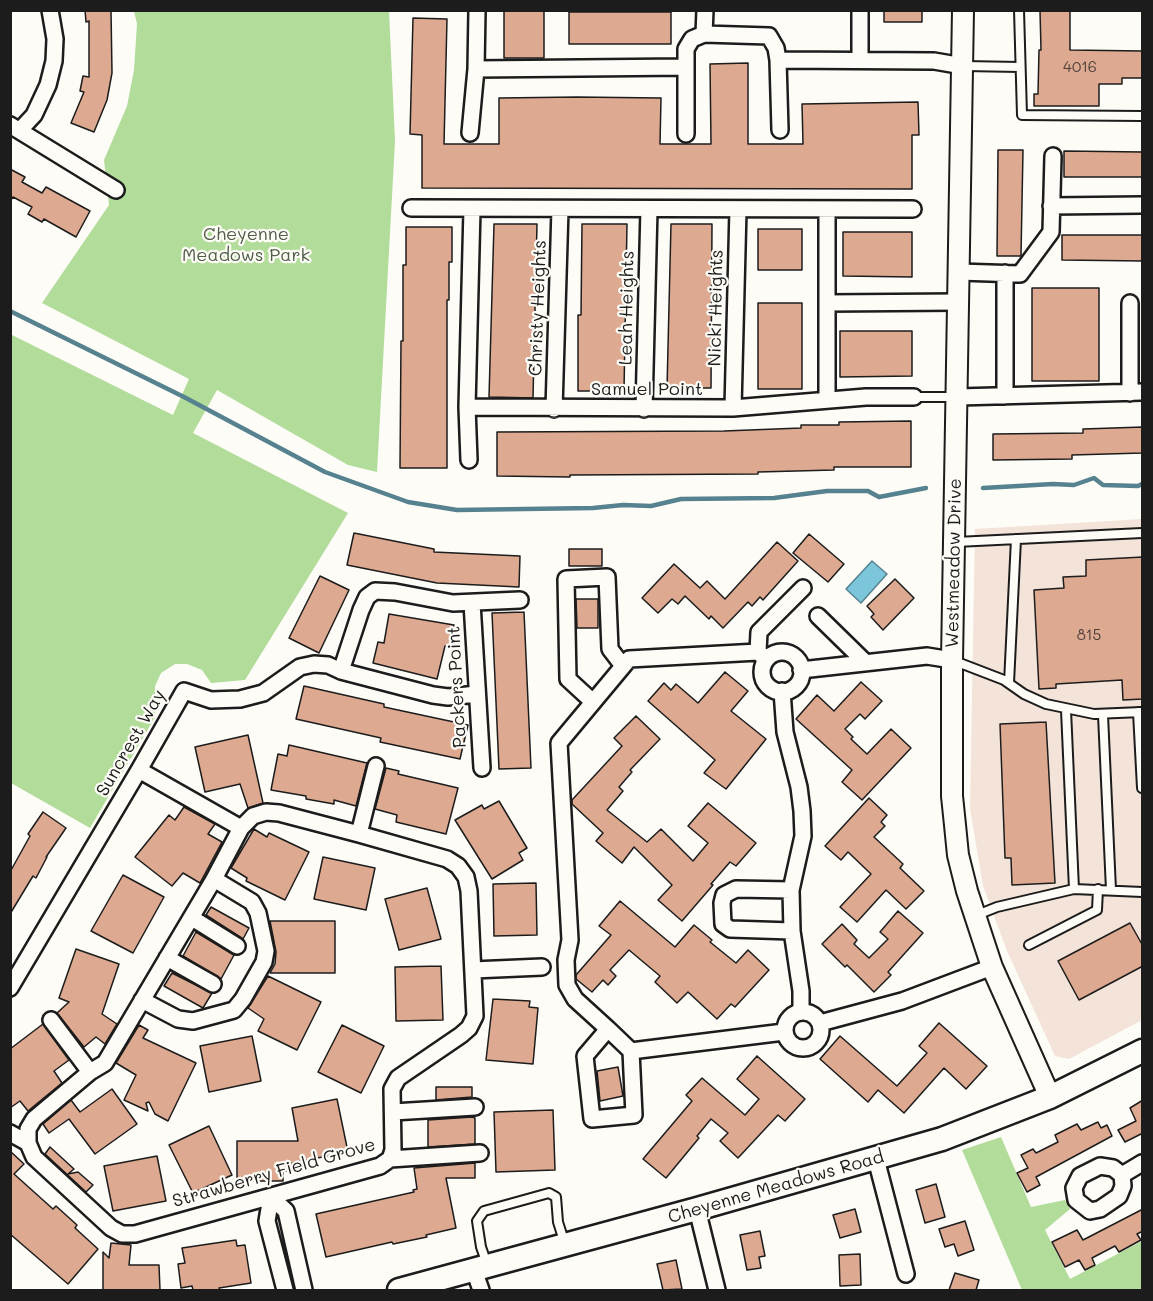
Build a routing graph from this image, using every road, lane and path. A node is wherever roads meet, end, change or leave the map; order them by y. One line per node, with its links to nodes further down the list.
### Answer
1 (50, 10): 15 (street)
2 (477, 10): 13 (street)
3 (705, 10): 7 (street)
4 (860, 10): 9 (street)
5 (963, 10): 10 (street, Westmeadow Drive)
6 (1019, 10): 12 (lane)
7 (704, 34): 8 (street); 11 (street)
8 (778, 60): 9 (street); 16 (street)
9 (860, 60): 10 (street)
10 (963, 66): 12 (lane); 30 (street, Westmeadow Drive)
11 (686, 67): 13 (street); 18 (street)
12 (1020, 67): 14 (lane)
13 (476, 69): 17 (street)
14 (1143, 116)
15 (15, 128): 20 (street)
16 (780, 130)
17 (470, 133)
18 (686, 134)
19 (1053, 156): 22 (street)
20 (116, 190)
21 (1143, 205): 22 (street)
22 (1051, 206): 31 (street)
23 (411, 208): 24 (street)
24 (472, 208): 25 (street); 40 (street)
25 (560, 208): 26 (street); 42 (street, Christy Heights)
26 (649, 208): 27 (street); 43 (street, Leah Heights)
27 (738, 209): 28 (street); 41 (street, Nicki Heights)
28 (827, 209): 29 (street); 33 (street)
29 (913, 209)
30 (959, 272): 31 (street); 32 (street, Westmeadow Drive)
31 (1005, 273): 36 (street)
32 (959, 302): 33 (street); 38 (street, Westmeadow Drive)
33 (827, 303): 39 (street)
34 (1130, 303): 35 (street)
35 (1136, 393): 36 (street)
36 (1005, 396): 38 (street)
37 (914, 397): 38 (lane); 39 (street, Samuel Point)
38 (958, 398): 47 (street, Westmeadow Drive)
39 (827, 400): 41 (street, Samuel Point)
40 (467, 407): 42 (street, Samuel Point); 44 (street)
41 (733, 408): 43 (street, Samuel Point)
42 (554, 409): 43 (street, Samuel Point)
43 (644, 409)
44 (469, 460)
45 (1143, 533): 46 (lane)
46 (1016, 539): 47 (lane); 58 (lane)
47 (955, 542): 53 (street, Westmeadow Drive)
48 (803, 588): 52 (street)
49 (520, 600): 50 (street)
50 (472, 603): 57 (street); 60 (street, Packers Point)
51 (818, 616): 54 (street)
52 (762, 655): 55 (street); 56 (street); 59 (street)
53 (952, 660): 54 (street); 58 (lane); 77 (street, Westmeadow Drive)
54 (865, 662): 56 (street)
55 (623, 666): 61 (street); 61 (street)
56 (801, 670): 59 (street)
57 (341, 671): 60 (street, Suncrest Way); 67 (street, Suncrest Way)
58 (1009, 683): 62 (lane)
59 (782, 692): 73 (street)
60 (477, 694): 66 (street, Packers Point)
61 (593, 702): 92 (street)
62 (1066, 710): 64 (lane); 72 (lane)
63 (1140, 712): 64 (lane); 68 (lane)
64 (1103, 715): 75 (lane)
65 (376, 766): 70 (street)
66 (482, 768)
67 (139, 771): 69 (street); 87 (street, Suncrest Way)
68 (1143, 788)
69 (241, 828): 70 (street, Strawberry Field Grove); 71 (street, Strawberry Field Grove)
70 (359, 834): 85 (street, Strawberry Field Grove)
71 (214, 879): 78 (street, Strawberry Field Grove); 88 (street)
72 (1074, 889): 74 (lane); 77 (lane)
73 (791, 890): 79 (street); 79 (street)
74 (1098, 890): 75 (lane); 80 (lane)
75 (1111, 890): 76 (lane)
76 (1143, 892)
77 (975, 916): 84 (street, Westmeadow Drive)
78 (192, 918): 81 (street); 82 (street, Strawberry Field Grove)
79 (792, 931): 89 (street)
80 (1029, 945)
81 (237, 946)
82 (167, 958): 86 (street); 88 (street, Strawberry Field Grove)
83 (542, 967): 85 (street)
84 (992, 967): 91 (street); 97 (street, Westmeadow Drive)
85 (473, 970): 99 (street, Strawberry Field Grove)
86 (213, 984)
87 (10, 988)
88 (142, 1000): 96 (street, Strawberry Field Grove)
89 (801, 1012): 91 (street); 93 (street)
90 (51, 1020): 96 (street)
91 (820, 1023): 93 (street)
92 (608, 1029): 94 (street); 94 (street)
93 (784, 1032): 94 (street)
94 (632, 1051)
95 (1143, 1051): 97 (main road, Cheyenne Meadows Road)
96 (90, 1072): 101 (street, Strawberry Field Grove)
97 (1050, 1097): 104 (main road, Cheyenne Meadows Road)
98 (475, 1107): 99 (street)
99 (393, 1112): 103 (street, Strawberry Field Grove)
100 (10, 1133): 101 (street)
101 (28, 1143): 107 (street, Strawberry Field Grove)
102 (480, 1153): 103 (street)
103 (390, 1159): 107 (street, Strawberry Field Grove)
104 (876, 1159): 108 (main road, Cheyenne Meadows Road); 112 (street)
105 (1143, 1163): 106 (street)
106 (1122, 1175)
107 (271, 1197): 110 (street); 111 (street)
108 (697, 1209): 109 (main road, Cheyenne Meadows Road); 117 (street)
109 (565, 1245): 113 (main road, Cheyenne Meadows Road); 113 (lane)
110 (296, 1256): 111 (street); 115 (street)
111 (278, 1262): 114 (street)
112 (906, 1274)
113 (481, 1276): 116 (main road, Cheyenne Meadows Road)
114 (285, 1290)
115 (304, 1290)
116 (399, 1290)
117 (717, 1290)

